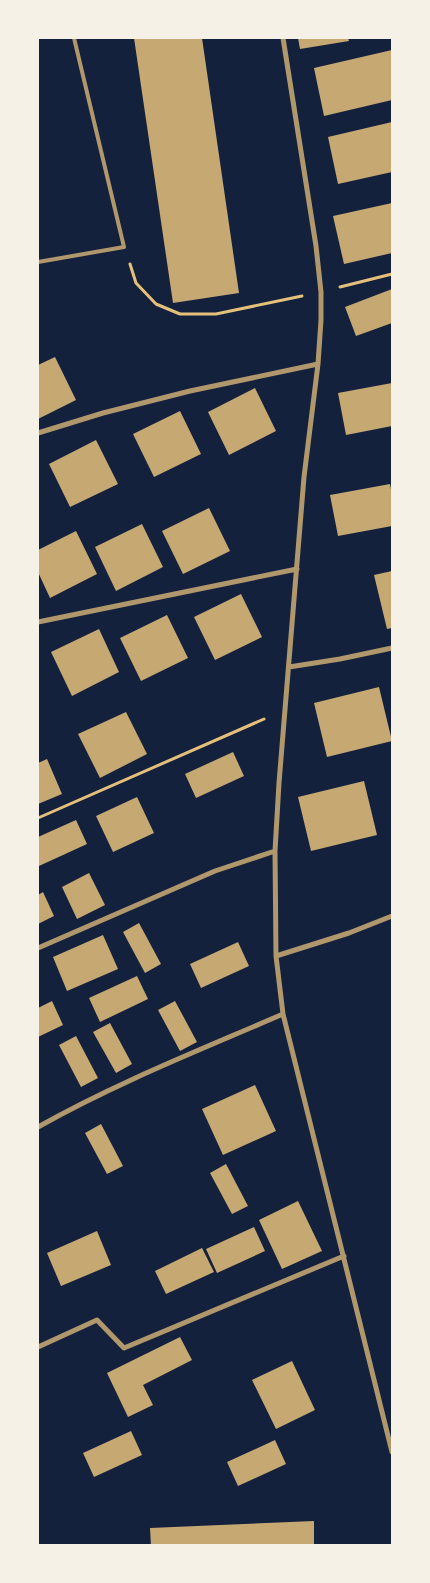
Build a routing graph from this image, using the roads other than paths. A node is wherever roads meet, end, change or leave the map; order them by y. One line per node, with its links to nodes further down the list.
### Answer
1 (74, 38): 3 (lane)
2 (283, 38): 4 (street)
3 (38, 262)
4 (318, 364): 5 (street); 6 (street)
5 (38, 433)
6 (297, 569): 7 (street); 9 (street)
7 (38, 622)
8 (392, 648): 9 (street)
9 (289, 667): 10 (street)
10 (275, 851): 12 (street); 13 (street)
11 (392, 916): 13 (street)
12 (38, 948)
13 (276, 956): 14 (street)
14 (283, 1014): 15 (street); 16 (street)
15 (38, 1127)
16 (344, 1256): 17 (street); 18 (street)
17 (38, 1347)
18 (392, 1452)

